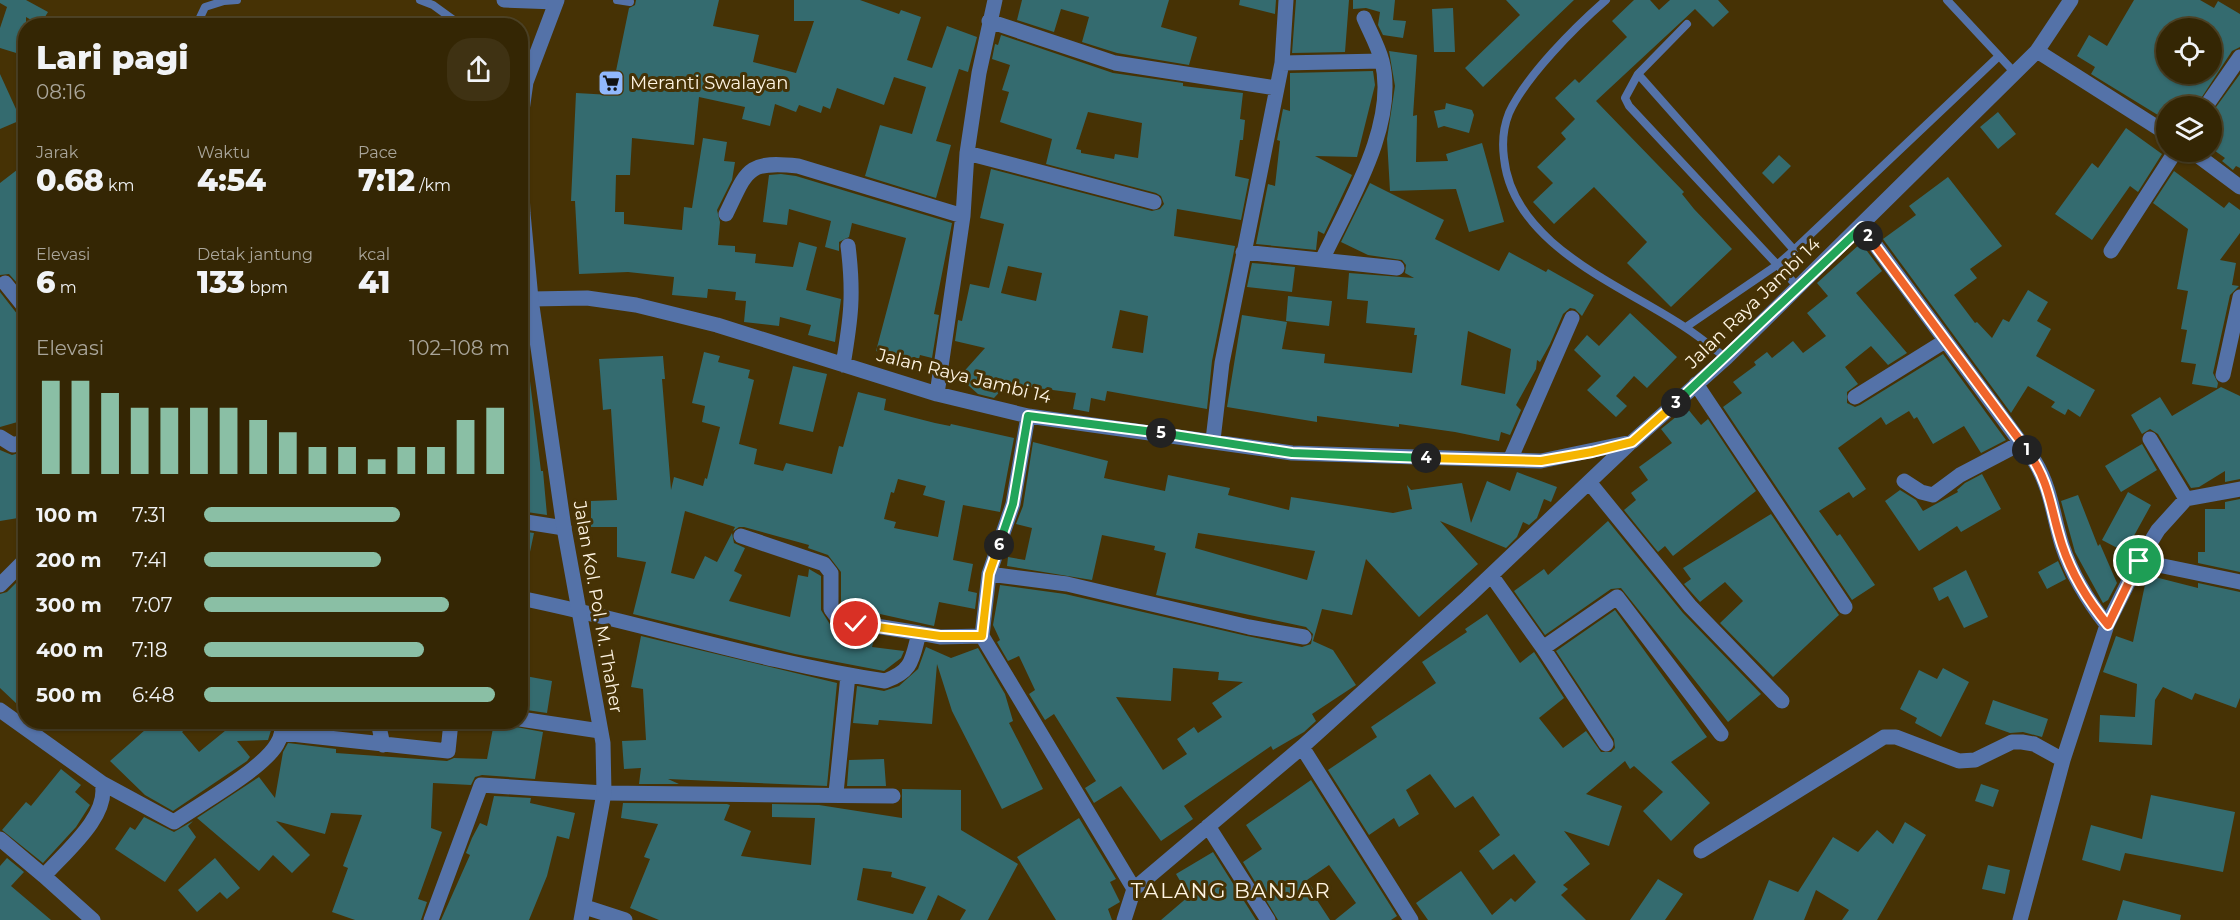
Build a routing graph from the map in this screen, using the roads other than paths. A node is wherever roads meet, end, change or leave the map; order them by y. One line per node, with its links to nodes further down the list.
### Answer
1 (237, 0): 12 (lane)
2 (420, 0): 13 (lane)
3 (504, 0): 10 (street)
4 (616, 0): 11 (lane)
5 (995, 0): 15 (street)
6 (1286, 0): 21 (street)
7 (1606, 0): 50 (lane)
8 (1947, 0): 18 (lane)
9 (2071, 0): 17 (street, Jalan Raya Jambi 14)
10 (556, 1): 22 (street)
11 (630, 2)
12 (200, 18)
13 (451, 18)
14 (1364, 18): 20 (street)
15 (989, 21): 25 (street); 28 (street)
16 (1687, 24): 24 (lane)
17 (2037, 51): 23 (street, Jalan Raya Jambi 14); 27 (street)
18 (1999, 56): 23 (lane); 37 (lane)
19 (2239, 60): 26 (street)
20 (1382, 61): 21 (street); 40 (street)
21 (1282, 63): 25 (street)
22 (528, 68)
23 (2015, 73): 35 (street, Jalan Raya Jambi 14)
24 (1638, 74): 37 (lane); 41 (lane)
25 (1276, 88): 39 (street)
26 (2213, 96)
27 (2156, 127)
28 (967, 153): 32 (street); 34 (street)
29 (2169, 162): 38 (street)
30 (2206, 162): 31 (street)
31 (2240, 187)
32 (1154, 202)
33 (726, 214): 34 (street)
34 (963, 216): 56 (street)
35 (1862, 227): 45 (street, Jalan Raya Jambi 14); 51 (street)
36 (848, 246): 53 (street)
37 (1794, 250): 41 (lane)
38 (2111, 251)
39 (1243, 252): 40 (street); 61 (street)
40 (1322, 260): 43 (street)
41 (1777, 265): 45 (lane); 50 (lane)
42 (528, 267): 48 (street, Jalan Kol. Pol. M. Thaher)
43 (1397, 268)
44 (5, 283): 47 (street)
45 (1798, 287): 52 (street, Jalan Raya Jambi 14)
46 (2240, 297): 54 (street)
47 (18, 299)
48 (531, 299): 53 (street, Jalan Raya Jambi 14); 71 (street, Jalan Kol. Pol. M. Thaher)
49 (1572, 318): 65 (street)
50 (1686, 327): 52 (lane)
51 (1945, 340): 57 (street); 64 (street)
52 (1726, 358): 55 (street, Jalan Raya Jambi 14)
53 (843, 365): 56 (street, Jalan Raya Jambi 14)
54 (2223, 375)
55 (1696, 384): 62 (street, Jalan Raya Jambi 14); 80 (street)
56 (937, 394): 58 (street, Jalan Raya Jambi 14)
57 (1855, 397)
58 (1028, 416): 61 (street, Jalan Raya Jambi 14); 75 (street)
59 (0, 436): 63 (street)
60 (2150, 439): 69 (street)
61 (1213, 440): 65 (street, Jalan Raya Jambi 14)
62 (1632, 442): 65 (street, Jalan Raya Jambi 14); 67 (street)
63 (18, 443)
64 (2021, 443): 66 (street); 82 (street)
65 (1510, 460)
66 (1904, 481)
67 (1589, 482): 76 (street); 88 (street)
68 (2240, 489): 69 (street)
69 (2186, 499): 73 (street)
70 (528, 522): 71 (street)
71 (564, 528): 81 (street, Jalan Kol. Pol. M. Thaher)
72 (741, 536): 83 (street)
73 (2139, 561): 77 (street); 82 (street)
74 (18, 567): 78 (street)
75 (989, 574): 84 (street); 85 (street)
76 (1491, 575): 86 (street); 101 (street)
77 (2240, 582)
78 (0, 585)
79 (528, 600): 81 (street)
80 (1845, 607)
81 (577, 609): 87 (street); 97 (street, Jalan Kol. Pol. M. Thaher)
82 (2108, 625): 102 (street)
83 (919, 633): 84 (street); 87 (street)
84 (982, 636): 111 (street)
85 (1304, 637)
86 (1543, 648): 98 (street); 99 (street)
87 (848, 675): 105 (street)
88 (1782, 701)
89 (0, 710): 91 (street)
90 (528, 720): 97 (street)
91 (18, 723)
92 (27, 729): 103 (street)
93 (281, 729): 103 (street)
94 (293, 729): 100 (street)
95 (380, 729): 100 (street)
96 (450, 729): 100 (street)
97 (600, 731): 104 (street, Jalan Kol. Pol. M. Thaher)
98 (1721, 734)
99 (1606, 744)
100 (383, 745)
101 (1302, 747): 107 (street); 118 (street)
102 (2063, 760): 109 (street); 119 (street)
103 (102, 783): 110 (street)
104 (604, 793): 105 (street); 112 (street, Jalan Kol. Pol. M. Thaher); 114 (street)
105 (836, 793): 106 (street)
106 (893, 796)
107 (1208, 826): 111 (street); 117 (street)
108 (0, 839): 110 (street)
109 (1701, 851)
110 (44, 876): 113 (street)
111 (1134, 889): 116 (street)
112 (583, 913): 115 (street)
113 (93, 920)
114 (431, 920)
115 (625, 920)
116 (1124, 920)
117 (1268, 920)
118 (1411, 920)
119 (2020, 920)

